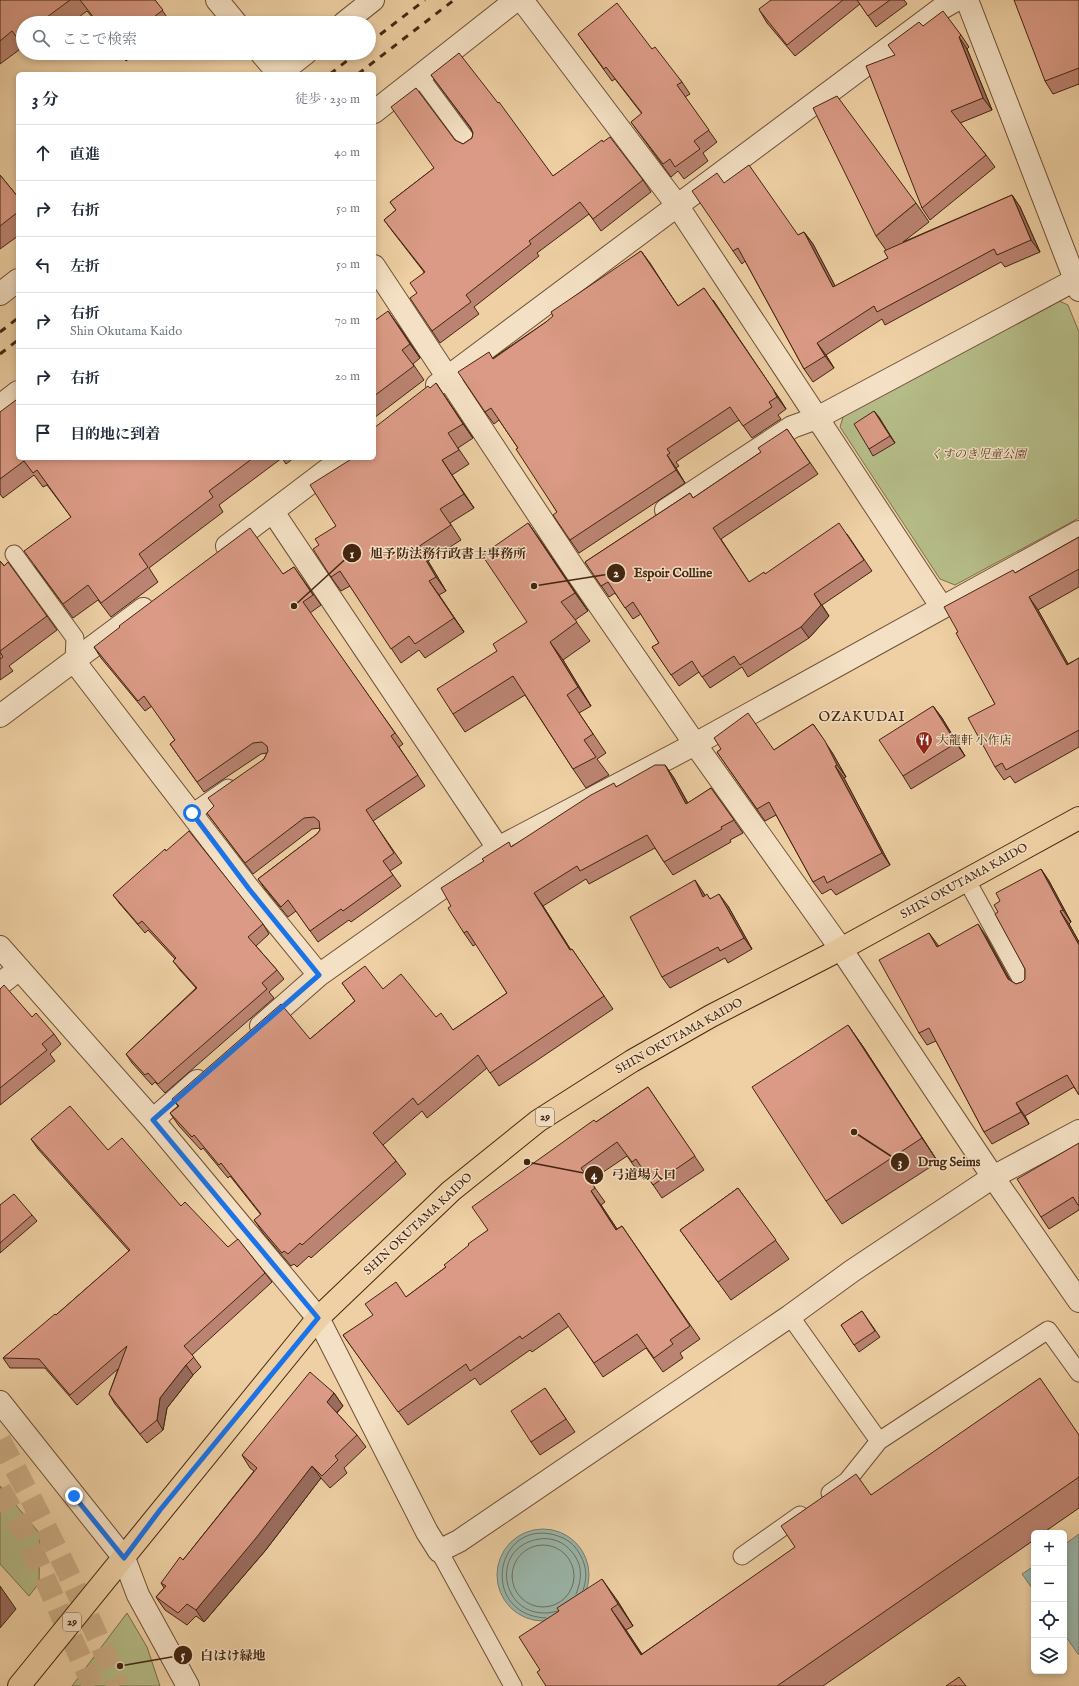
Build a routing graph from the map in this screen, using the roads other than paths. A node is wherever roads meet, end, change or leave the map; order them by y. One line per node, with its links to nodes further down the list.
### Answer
1 (217, 0): 7 (street)
2 (373, 0): 8 (street)
3 (516, 0): 13 (street)
4 (522, 0): 16 (street)
5 (956, 0): 16 (street)
6 (967, 0): 19 (street)
7 (230, 16)
8 (353, 16)
9 (267, 60): 11 (street)
10 (297, 60): 12 (street)
11 (277, 72)
12 (282, 72)
13 (420, 77): 14 (street); 15 (lane)
14 (376, 110)
15 (471, 146)
16 (677, 205): 21 (street); 25 (street)
17 (376, 269): 21 (street)
18 (16, 282): 20 (street)
19 (1077, 285): 25 (street)
20 (0, 294)
21 (448, 376): 23 (street); 33 (street)
22 (16, 394): 24 (street)
23 (423, 396)
24 (0, 406)
25 (816, 418): 28 (street); 35 (street)
26 (340, 460): 27 (street)
27 (273, 512): 32 (street); 42 (street)
28 (648, 523)
29 (1079, 532): 35 (street)
30 (14, 554): 36 (lane)
31 (595, 557): 33 (street)
32 (211, 558)
33 (575, 570): 38 (street)
34 (162, 596): 36 (street)
35 (941, 606): 38 (street)
36 (74, 661): 37 (street); 40 (street)
37 (0, 716)
38 (695, 744): 42 (street); 45 (street)
39 (241, 779): 40 (lane)
40 (192, 813): 47 (street)
41 (1079, 818): 43 (main road, SHIN OKUTAMA KAIDO / 29)
42 (498, 848): 47 (street)
43 (966, 879): 45 (main road, SHIN OKUTAMA KAIDO / 29); 49 (lane)
44 (0, 947): 46 (street)
45 (841, 949): 54 (street); 57 (main road, SHIN OKUTAMA KAIDO / 29)
46 (19, 969): 48 (street); 52 (street)
47 (319, 975): 50 (street)
48 (0, 984)
49 (1025, 986)
50 (248, 1037)
51 (212, 1068): 52 (street)
52 (153, 1120): 57 (street)
53 (1079, 1131): 54 (street)
54 (993, 1177): 55 (street); 56 (street)
55 (1079, 1301)
56 (790, 1316): 60 (lane); 61 (street)
57 (318, 1318): 61 (street); 63 (main road, SHIN OKUTAMA KAIDO / 29)
58 (1079, 1373): 60 (lane)
59 (0, 1402): 63 (street)
60 (879, 1441): 62 (lane)
61 (440, 1550): 66 (lane)
62 (742, 1556)
63 (124, 1558): 64 (main road, SHIN OKUTAMA KAIDO / 29); 65 (street)
64 (19, 1686)
65 (188, 1686)
66 (513, 1686)

